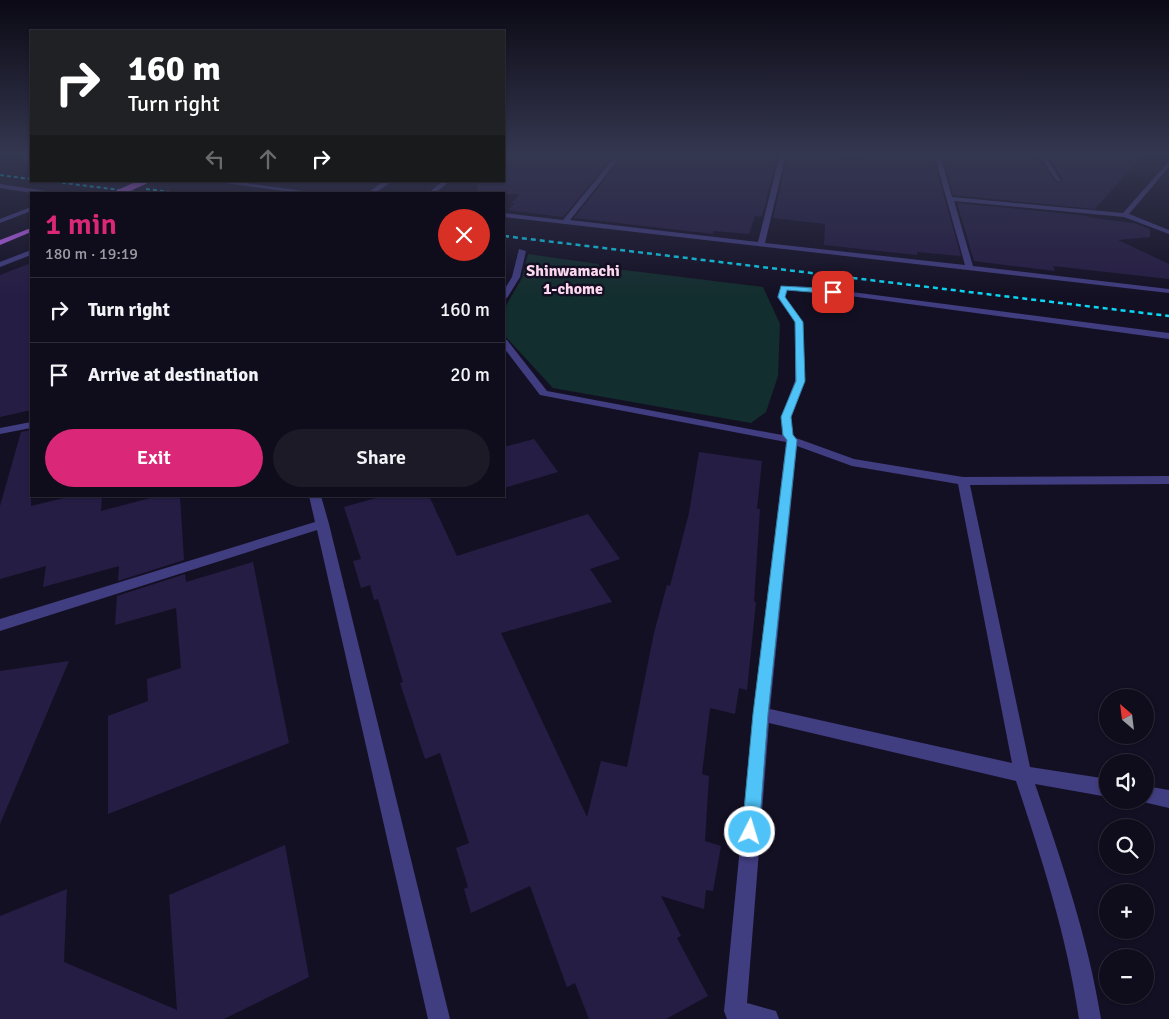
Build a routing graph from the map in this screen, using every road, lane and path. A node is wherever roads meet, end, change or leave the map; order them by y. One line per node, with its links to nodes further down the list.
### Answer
1 (581, 202): 10 (street)
2 (772, 202): 14 (street)
3 (951, 202): 18 (street)
4 (980, 202): 7 (street)
5 (1136, 202): 7 (street)
6 (30, 209): 9 (street)
7 (1125, 214): 12 (street)
8 (505, 215): 10 (street)
9 (0, 221)
10 (564, 222): 14 (street)
11 (30, 230): 13 (main road)
12 (1169, 232)
13 (0, 243)
14 (761, 244): 18 (street)
15 (522, 250): 20 (street)
16 (30, 252): 17 (street)
17 (0, 265)
18 (969, 268): 19 (street)
19 (1169, 290)
20 (505, 294)
21 (1169, 336): 25 (street)
22 (505, 343): 25 (street)
23 (30, 425): 24 (street)
24 (0, 431)
25 (792, 440): 26 (street); 31 (street)
26 (963, 481): 27 (street); 32 (street)
27 (1168, 481)
28 (315, 497): 29 (street)
29 (323, 524): 30 (street); 36 (street)
30 (0, 625)
31 (761, 714): 32 (street); 37 (street)
32 (1023, 774): 33 (street); 38 (street)
33 (1099, 787)
34 (1154, 796): 35 (street)
35 (1169, 799)
36 (439, 1019)
37 (768, 1019)
38 (1090, 1019)

